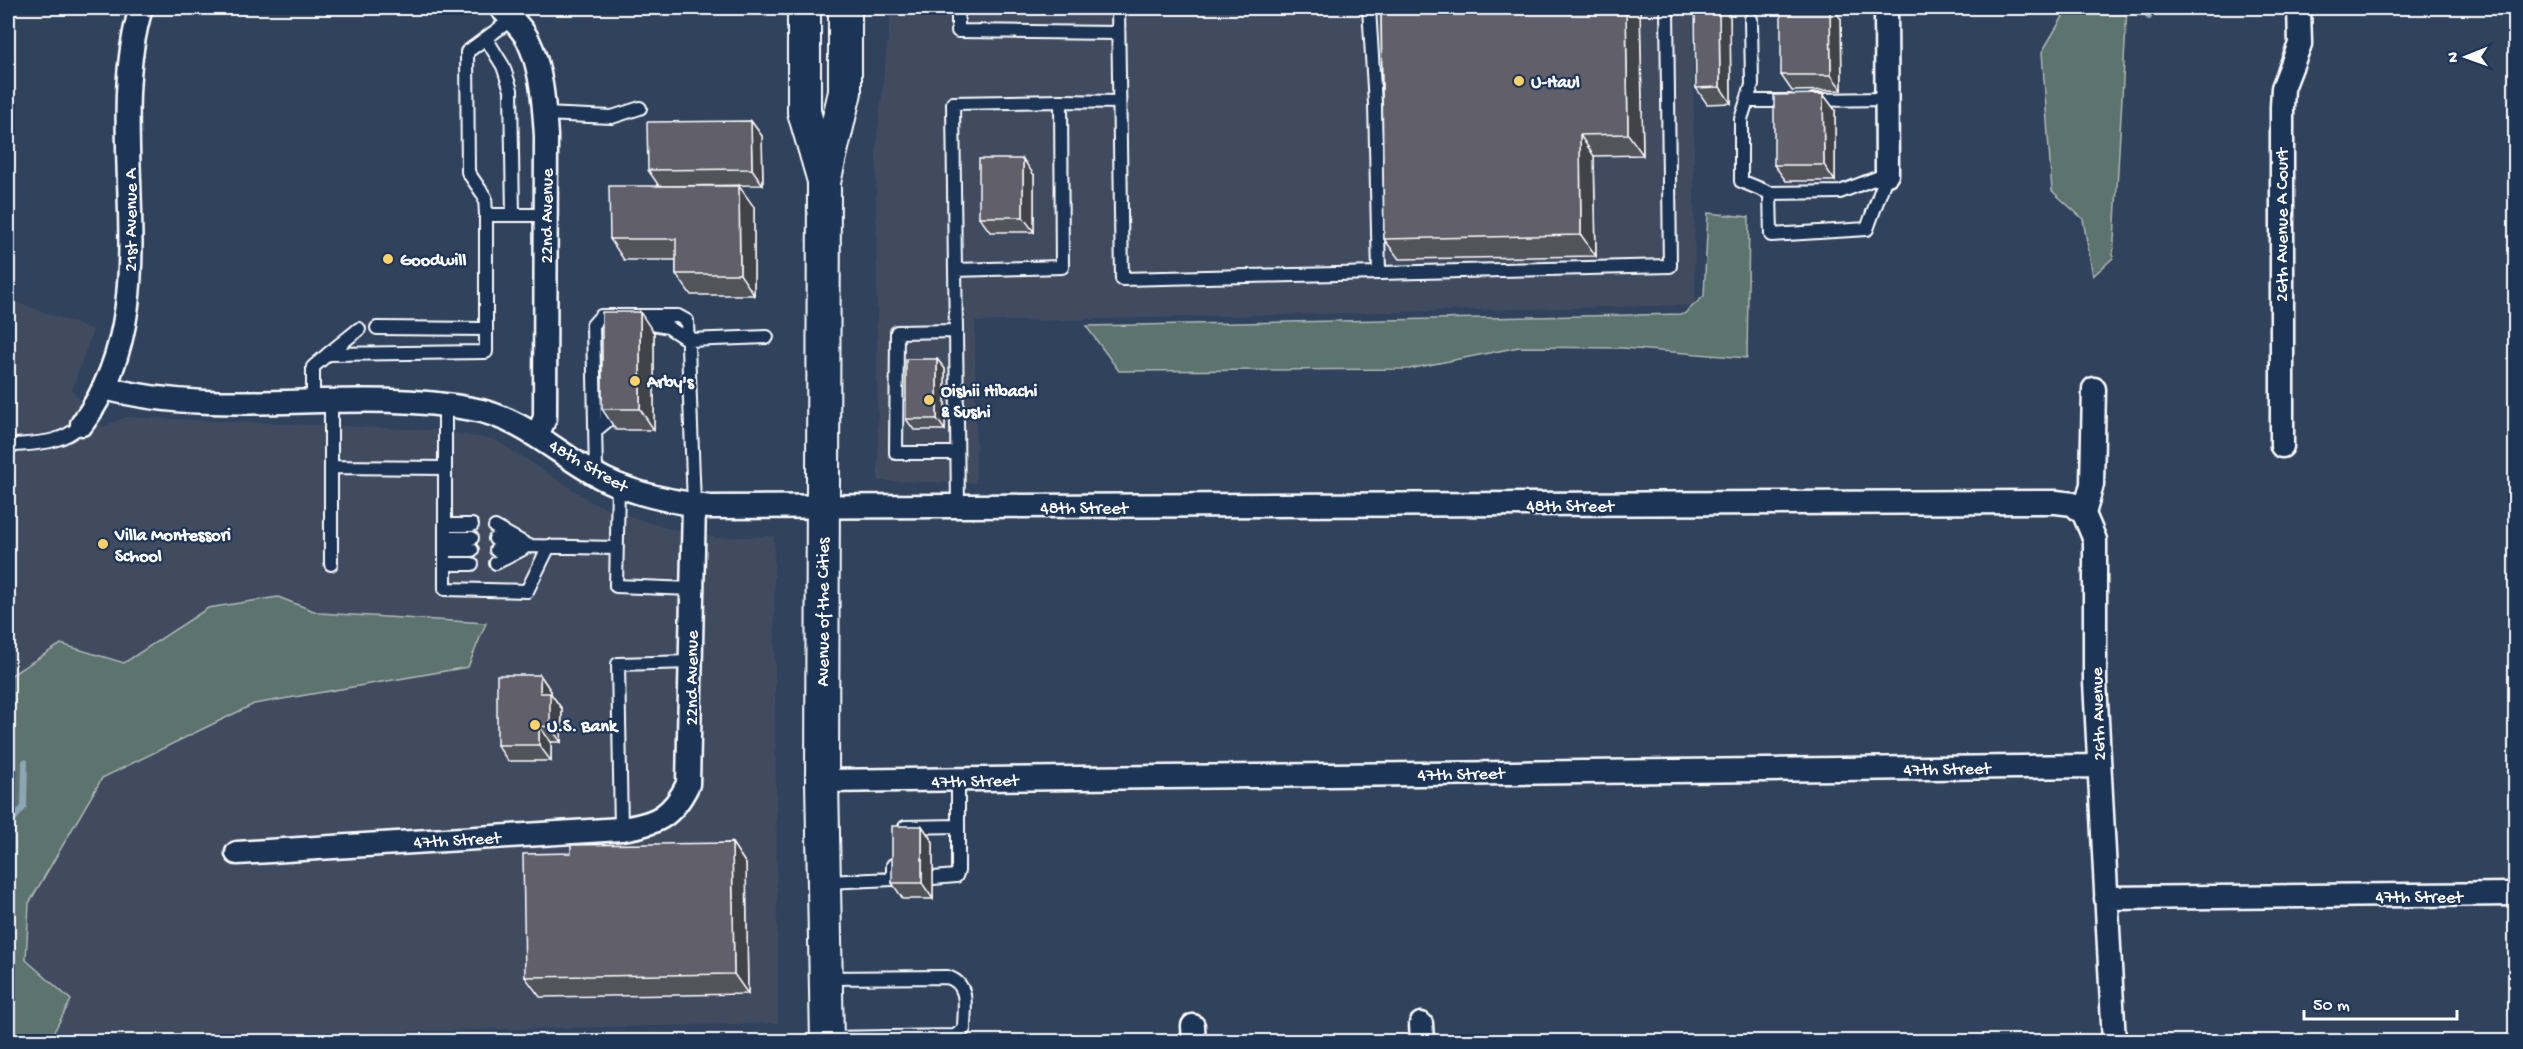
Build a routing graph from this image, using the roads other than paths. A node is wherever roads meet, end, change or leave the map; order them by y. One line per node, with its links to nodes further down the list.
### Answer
1 (141, 8): 39 (street, 21st Avenue A)
2 (804, 8): 23 (main road, Avenue of the Cities)
3 (845, 8): 15 (main road, Avenue of the Cities)
4 (855, 8): 15 (main road)
5 (958, 8): 13 (lane)
6 (1118, 8): 13 (lane)
7 (1369, 8): 29 (lane)
8 (1667, 8): 29 (lane)
9 (1886, 8): 16 (street)
10 (2299, 8): 47 (street, 26th Avenue A Court)
11 (506, 13): 14 (lane); 21 (street, 22nd Avenue)
12 (1751, 19): 18 (lane)
13 (1118, 33): 19 (lane)
14 (487, 40): 25 (lane); 26 (lane)
15 (844, 92): 23 (main road, Avenue of the Cities)
16 (1887, 99): 18 (lane); 22 (street)
17 (1061, 101): 19 (lane); 28 (lane); 28 (lane)
18 (1749, 101): 24 (lane)
19 (1119, 102): 29 (lane)
20 (640, 108): 21 (lane)
21 (544, 114): 27 (street, 22nd Avenue)
22 (1887, 174): 24 (lane); 24 (lane)
23 (824, 182): 54 (main road, Avenue of the Cities)
24 (1770, 193)
25 (486, 215): 26 (lane); 31 (lane)
26 (513, 215): 27 (lane)
27 (546, 215): 45 (street, 22nd Avenue)
28 (955, 270): 34 (lane)
29 (1379, 273)
30 (377, 328): 31 (lane)
31 (486, 328): 37 (lane)
32 (359, 329): 37 (lane)
33 (611, 330): 36 (lane)
34 (956, 331): 48 (lane); 48 (lane)
35 (767, 337): 36 (lane)
36 (688, 340): 44 (lane); 53 (lane)
37 (328, 354): 41 (lane)
38 (607, 368): 44 (lane)
39 (105, 388): 41 (street, 48th Street); 43 (street, 21st Avenue A)
40 (2094, 388): 56 (street)
41 (322, 403): 42 (street, 48th Street); 49 (lane)
42 (445, 405): 45 (street, 48th Street); 50 (lane)
43 (82, 424): 46 (lane)
44 (596, 430): 51 (lane)
45 (537, 435): 51 (street, 48th Street)
46 (15, 445)
47 (2282, 446)
48 (957, 453): 55 (lane)
49 (331, 466): 50 (lane); 62 (lane)
50 (445, 468): 57 (lane)
51 (596, 474): 52 (street, 48th Street)
52 (618, 485): 53 (street, 48th Street); 60 (lane)
53 (694, 504): 54 (street, 48th Street); 65 (street, 22nd Avenue)
54 (822, 507): 55 (street, 48th Street); 69 (main road, Avenue of the Cities)
55 (958, 508): 56 (street, 48th Street)
56 (2084, 514): 67 (street, 26th Avenue)
57 (445, 538): 57 (lane); 63 (lane)
58 (529, 546): 58 (lane); 59 (lane); 61 (lane)
59 (549, 546): 60 (lane); 63 (lane)
60 (615, 548): 65 (lane)
61 (496, 563)
62 (331, 564)
63 (445, 564): 64 (lane)
64 (472, 564)
65 (691, 589): 66 (street, 22nd Avenue)
66 (691, 662): 70 (street, 22nd Avenue); 72 (lane)
67 (2099, 766): 68 (street, 47th Street); 77 (street, 26th Avenue)
68 (958, 780): 69 (street, 47th Street); 71 (lane)
69 (822, 781): 75 (main road, Avenue of the Cities)
70 (671, 810): 72 (street, 47th Street)
71 (958, 826): 74 (lane); 75 (lane)
72 (621, 830): 73 (street, 47th Street)
73 (237, 853)
74 (933, 878)
75 (824, 882): 78 (main road, Avenue of the Cities)
76 (2516, 894): 77 (street, 47th Street)
77 (2106, 898): 80 (street, 26th Avenue)
78 (826, 978): 79 (main road, Avenue of the Cities); 79 (lane)
79 (827, 1040)
80 (2114, 1041)

